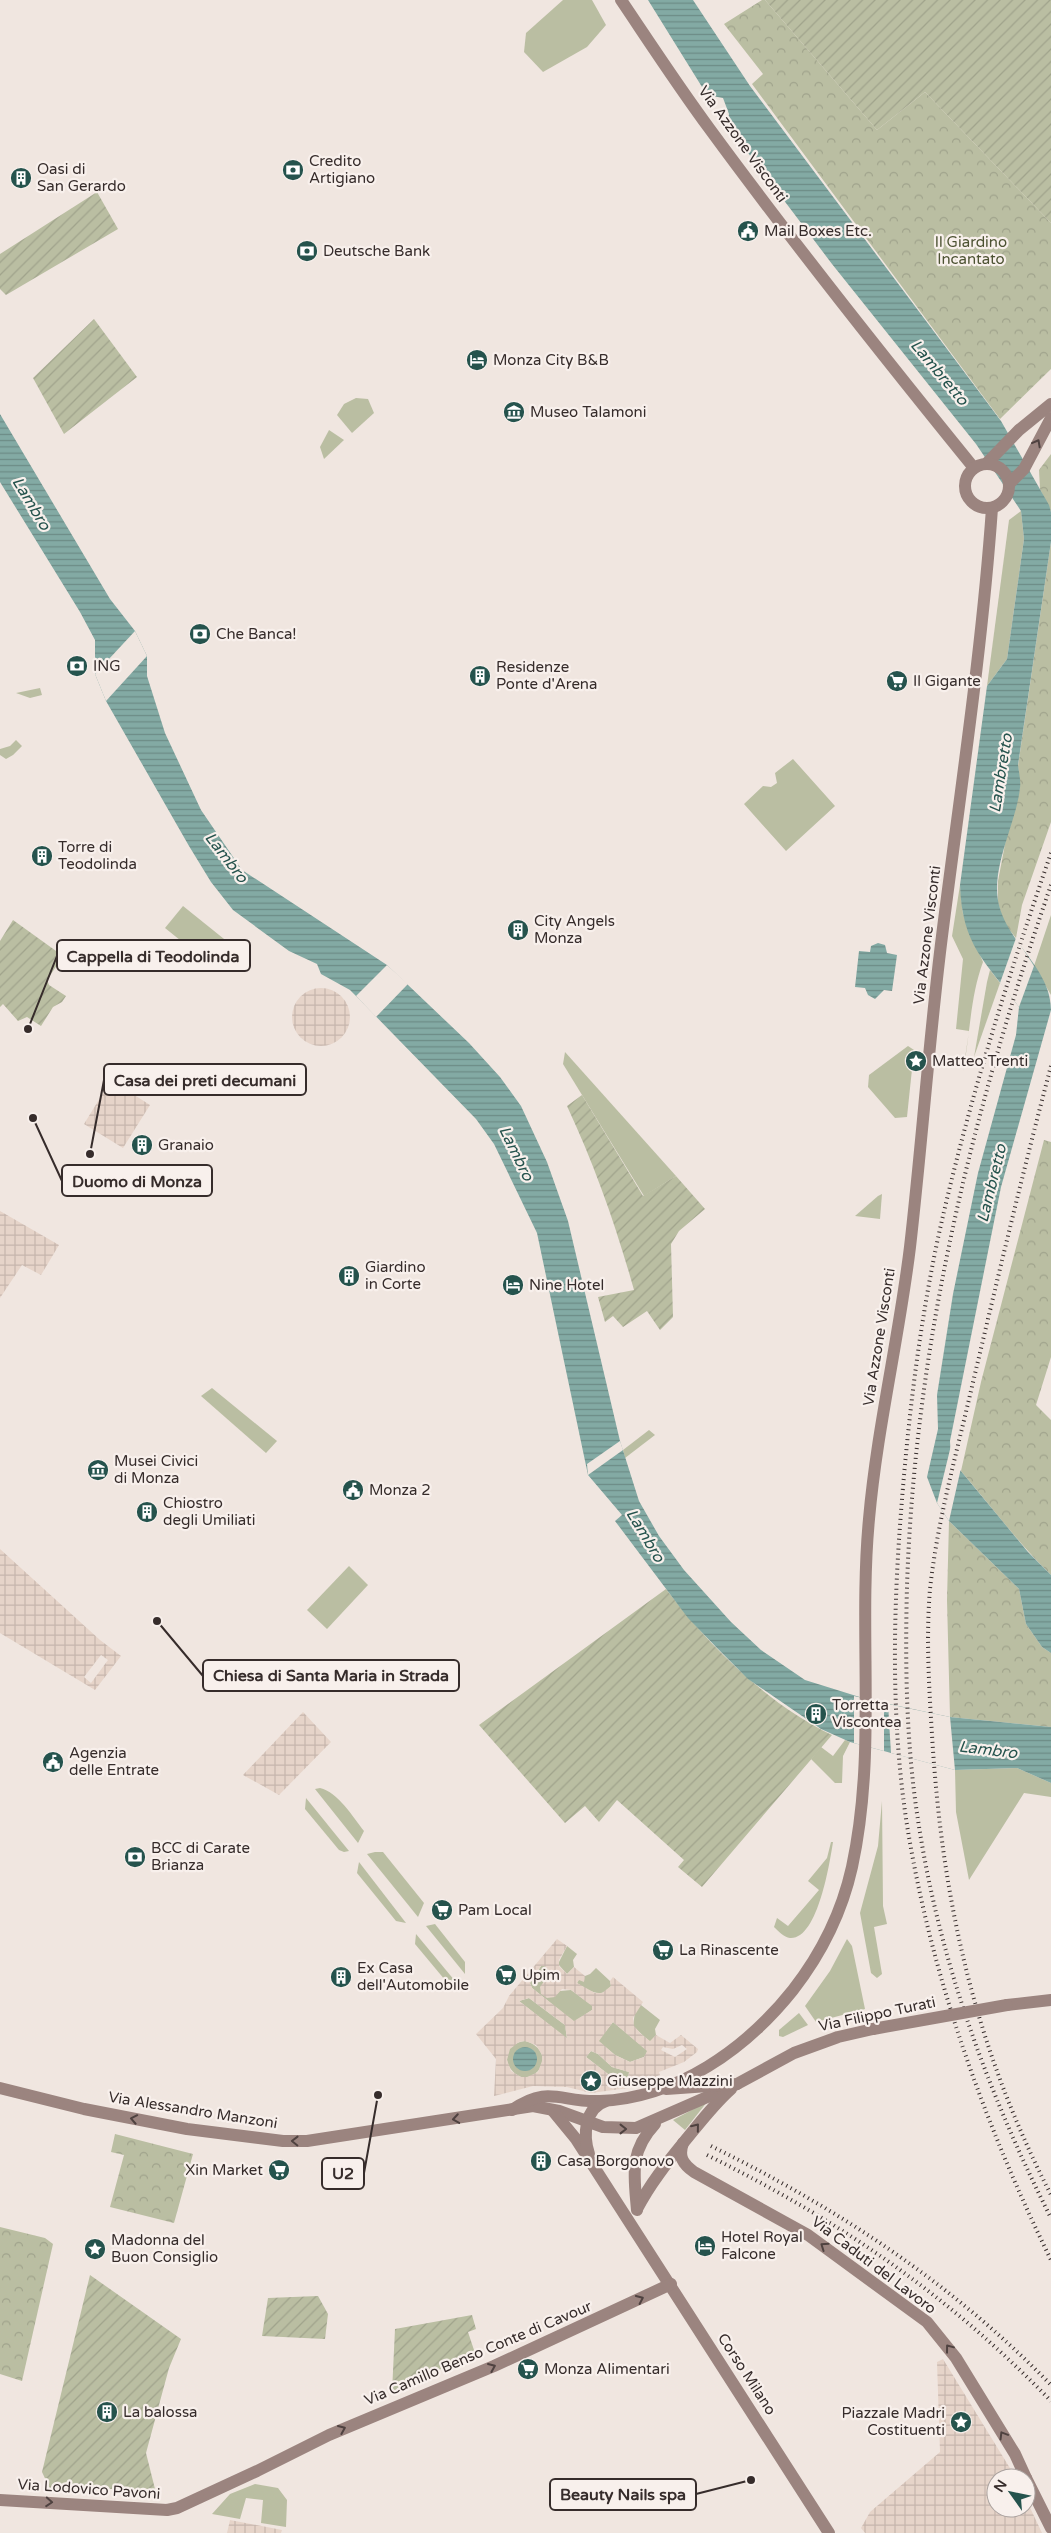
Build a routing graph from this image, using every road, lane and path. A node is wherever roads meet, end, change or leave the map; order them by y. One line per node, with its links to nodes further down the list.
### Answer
1 (621, 0): 5 (main road, Via Azzone Visconti)
2 (1051, 404): 4 (main road)
3 (1051, 418): 6 (main road, Via Azzone Visconti, one-way to 3)
4 (987, 463): 5 (main road); 6 (main road)
5 (974, 468): 7 (main road)
6 (1010, 483): 7 (main road, Via Azzone Visconti)
7 (997, 506): 9 (main road, Via Azzone Visconti)
8 (1051, 2000): 10 (main road, Via Filippo Turati, bridge)
9 (717, 2062): 11 (main road); 13 (main road, Via Azzone Visconti)
10 (737, 2084): 11 (main road, Via Filippo Turati); 16 (main road); 20 (main road, one-way to 10)
11 (700, 2087): 13 (main road, Via Filippo Turati); 16 (main road)
12 (0, 2088): 17 (main road, Via Alessandro Manzoni, one-way to 12)
13 (659, 2089): 14 (main road)
14 (607, 2101): 17 (main road); 19 (main road)
15 (546, 2107): 17 (main road, Via Alessandro Manzoni); 19 (main road, Via Alessandro Manzoni); 21 (main road)
16 (676, 2109): 18 (main road)
17 (512, 2110)
18 (658, 2120): 19 (main road, Via Alessandro Manzoni, one-way to 18); 22 (main road)
19 (588, 2122): 21 (main road)
20 (683, 2143): 22 (main road); 25 (main road, Via Caduti del Lavoro, one-way to 20)
21 (603, 2181): 23 (main road, Corso Milano)
22 (637, 2209): 23 (main road)
23 (636, 2232): 24 (main road, Corso Milano)
24 (671, 2284): 28 (main road, Via Camillo Benso Conte di Cavour, one-way to 24); 30 (main road, Corso Milano)
25 (1021, 2468)
26 (1036, 2499): 29 (main road, Via Caduti del Lavoro)
27 (0, 2500): 28 (main road, Via Lodovico Pavoni, one-way to 28)
28 (176, 2508)
29 (1051, 2528)
30 (829, 2533)

